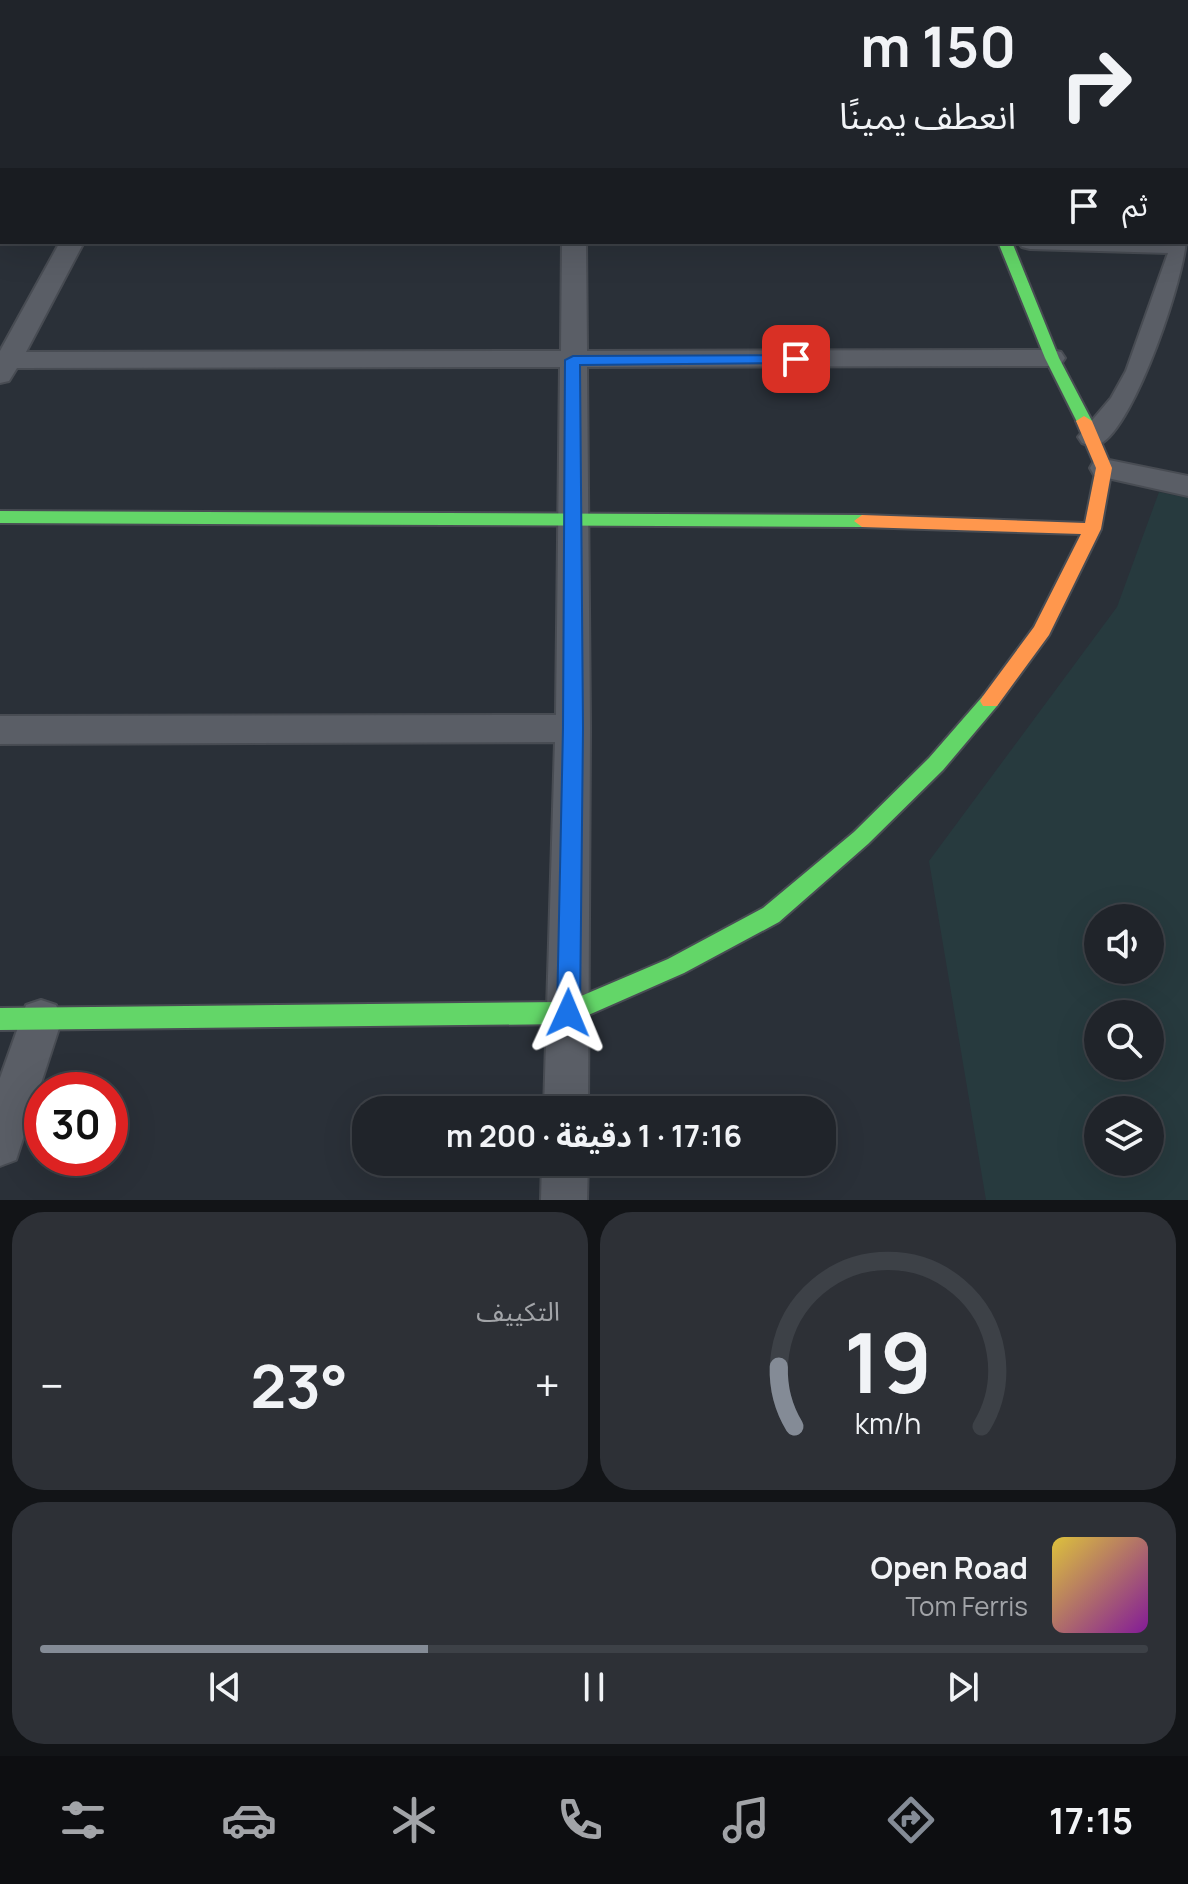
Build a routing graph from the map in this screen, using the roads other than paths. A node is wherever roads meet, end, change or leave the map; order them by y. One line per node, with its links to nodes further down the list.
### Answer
1 (71, 244): 7 (street)
2 (574, 244): 6 (street)
3 (1006, 244): 5 (street)
4 (1183, 244): 8 (street)
5 (1052, 358): 6 (street); 8 (street)
6 (573, 360): 7 (street); 12 (street)
7 (2, 365)
8 (1092, 437): 9 (street)
9 (1104, 468): 10 (street); 13 (street)
10 (1188, 486)
11 (0, 517): 12 (street)
12 (572, 518): 13 (street); 14 (street)
13 (1092, 529): 16 (street)
14 (573, 728): 15 (street); 16 (street)
15 (0, 730)
16 (568, 1013): 17 (street); 18 (street)
17 (21, 1019): 19 (street)
18 (566, 1096)
19 (0, 1144)
20 (565, 1176): 21 (street)
21 (564, 1200)

